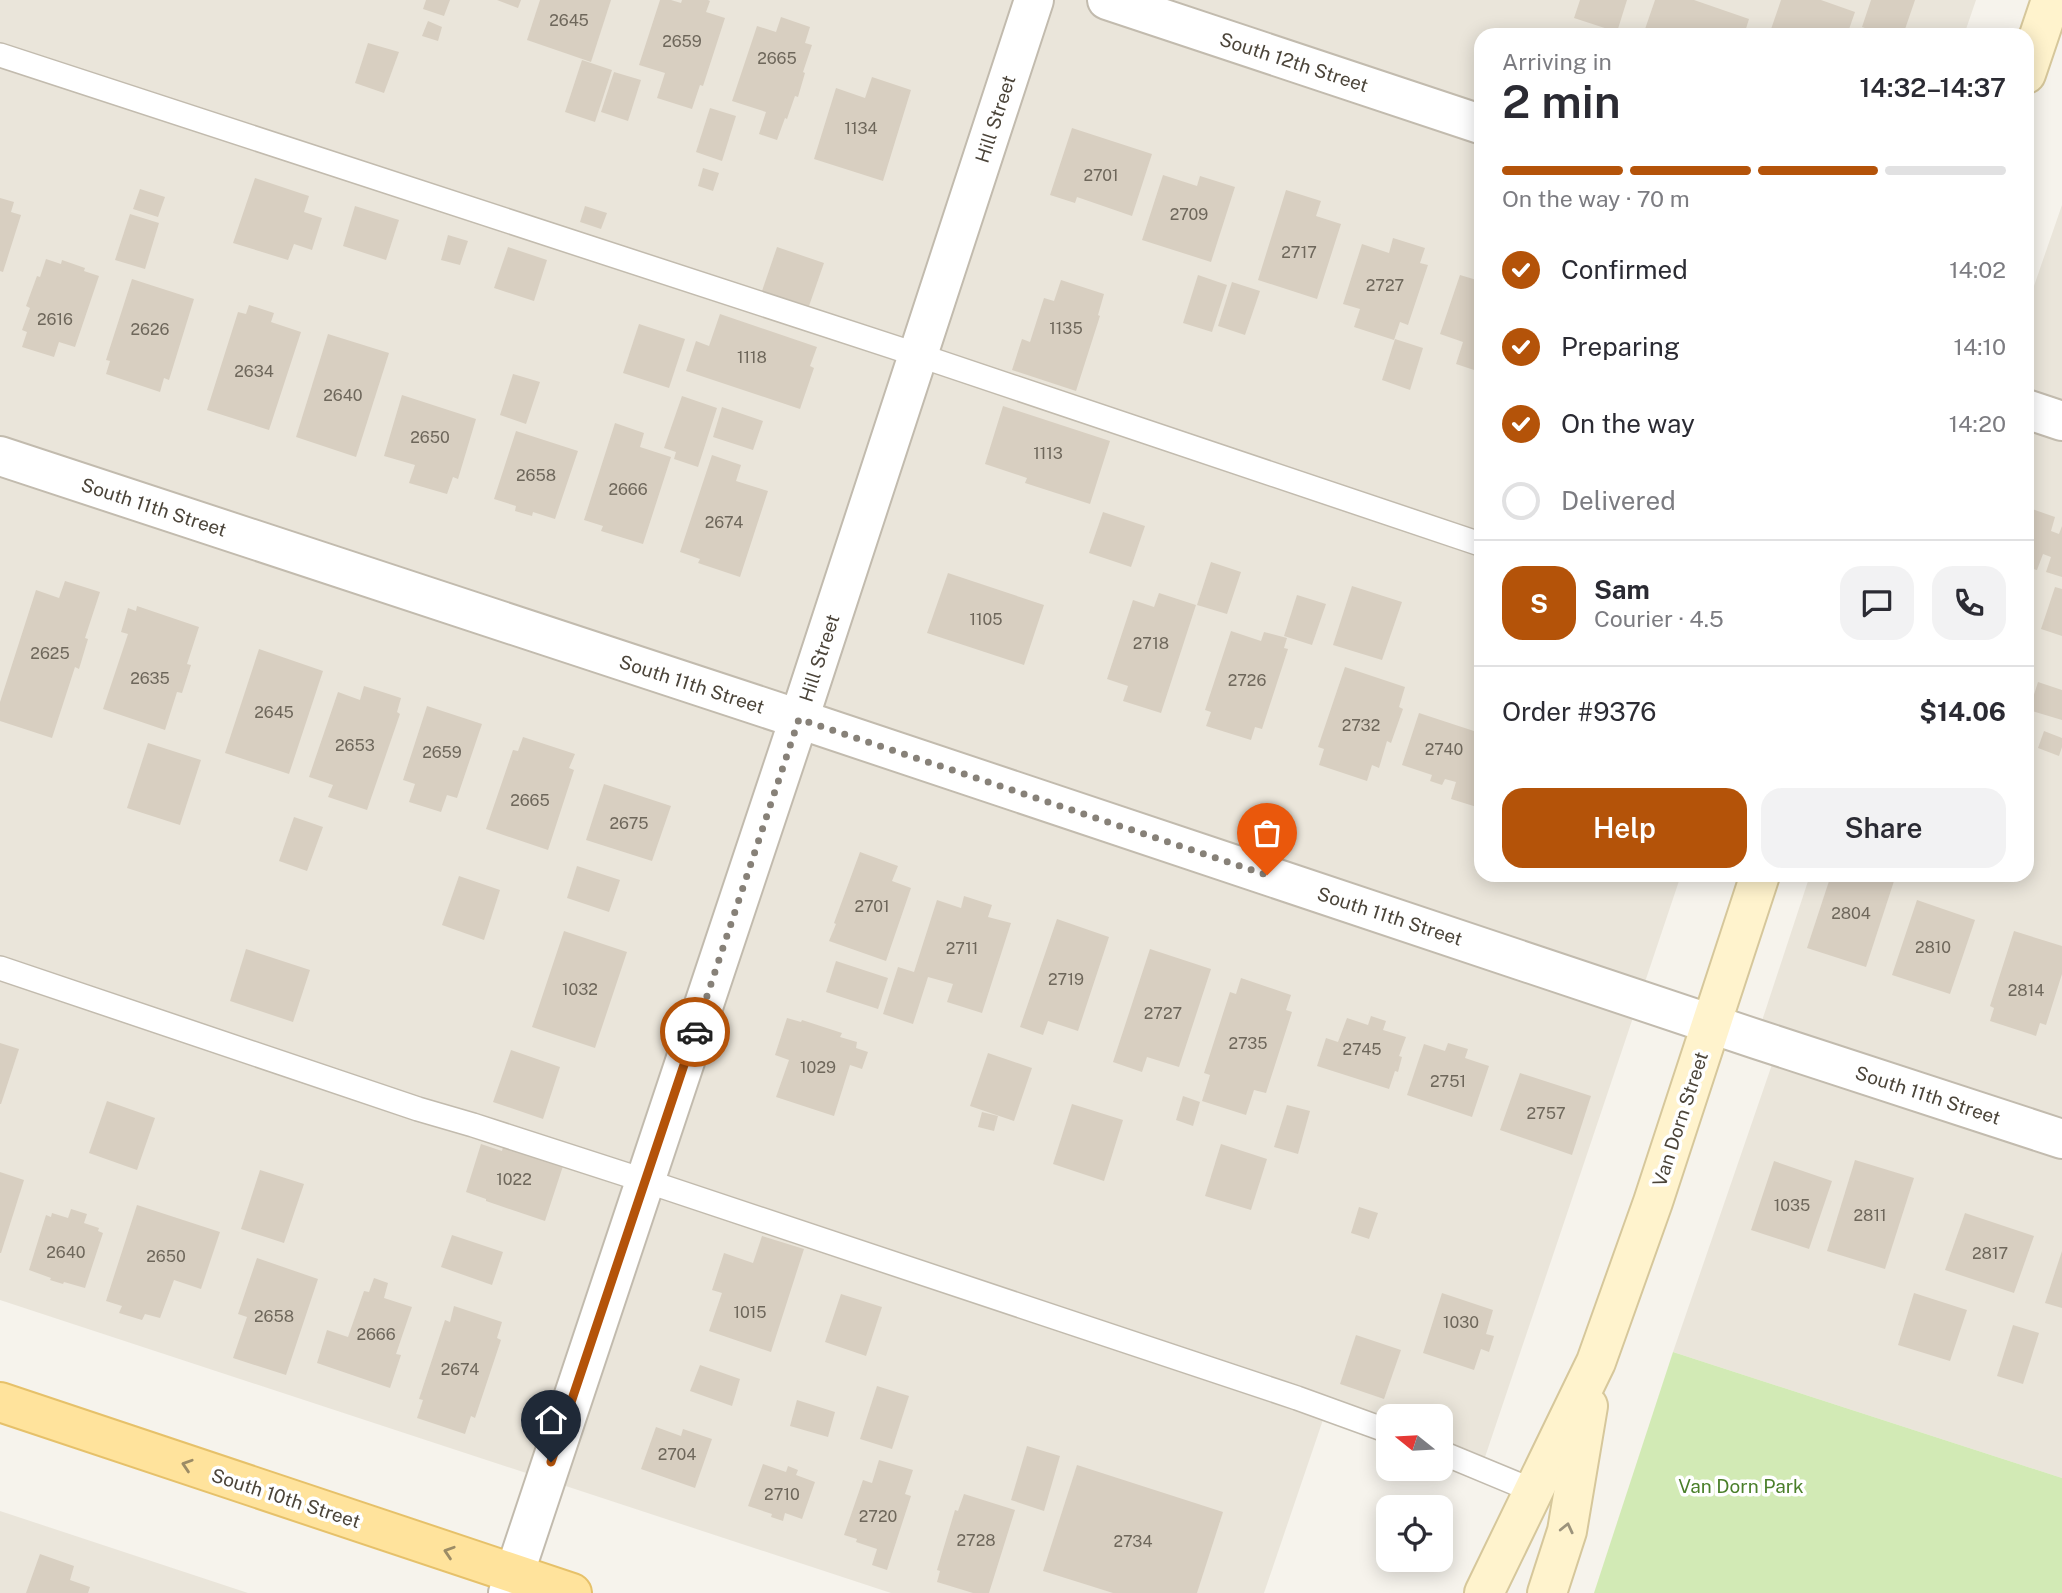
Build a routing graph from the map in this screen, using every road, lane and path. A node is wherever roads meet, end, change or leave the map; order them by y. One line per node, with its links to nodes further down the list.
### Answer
1 (1034, 0): 7 (street, Hill Street)
2 (1107, 0): 6 (street, South 12th Street)
3 (2051, 0): 4 (main road)
4 (2034, 50)
5 (0, 55): 7 (lane)
6 (1474, 122)
7 (918, 355): 11 (lane); 12 (street, Hill Street)
8 (2034, 412): 9 (street)
9 (2062, 421)
10 (0, 456): 12 (street, South 11th Street)
11 (1474, 542)
12 (799, 719): 15 (street, South 11th Street); 17 (street, Hill Street)
13 (1758, 882): 15 (main road, Van Dorn Street)
14 (0, 968): 17 (lane)
15 (1711, 1023): 16 (street, South 11th Street); 18 (main road, Van Dorn Street)
16 (2062, 1139)
17 (646, 1181): 20 (lane); 23 (street, Hill Street)
18 (1596, 1362): 22 (main road, Van Dorn Street); 26 (main road, Van Dorn Street, one-way to 18)
19 (0, 1402): 23 (main road, South 10th Street, one-way to 19)
20 (1376, 1427)
21 (1453, 1457): 22 (lane)
22 (1534, 1491): 25 (main road, Van Dorn Street)
23 (511, 1583): 24 (main road, South 10th Street)
24 (572, 1593)
25 (1483, 1593)
26 (1547, 1593)

